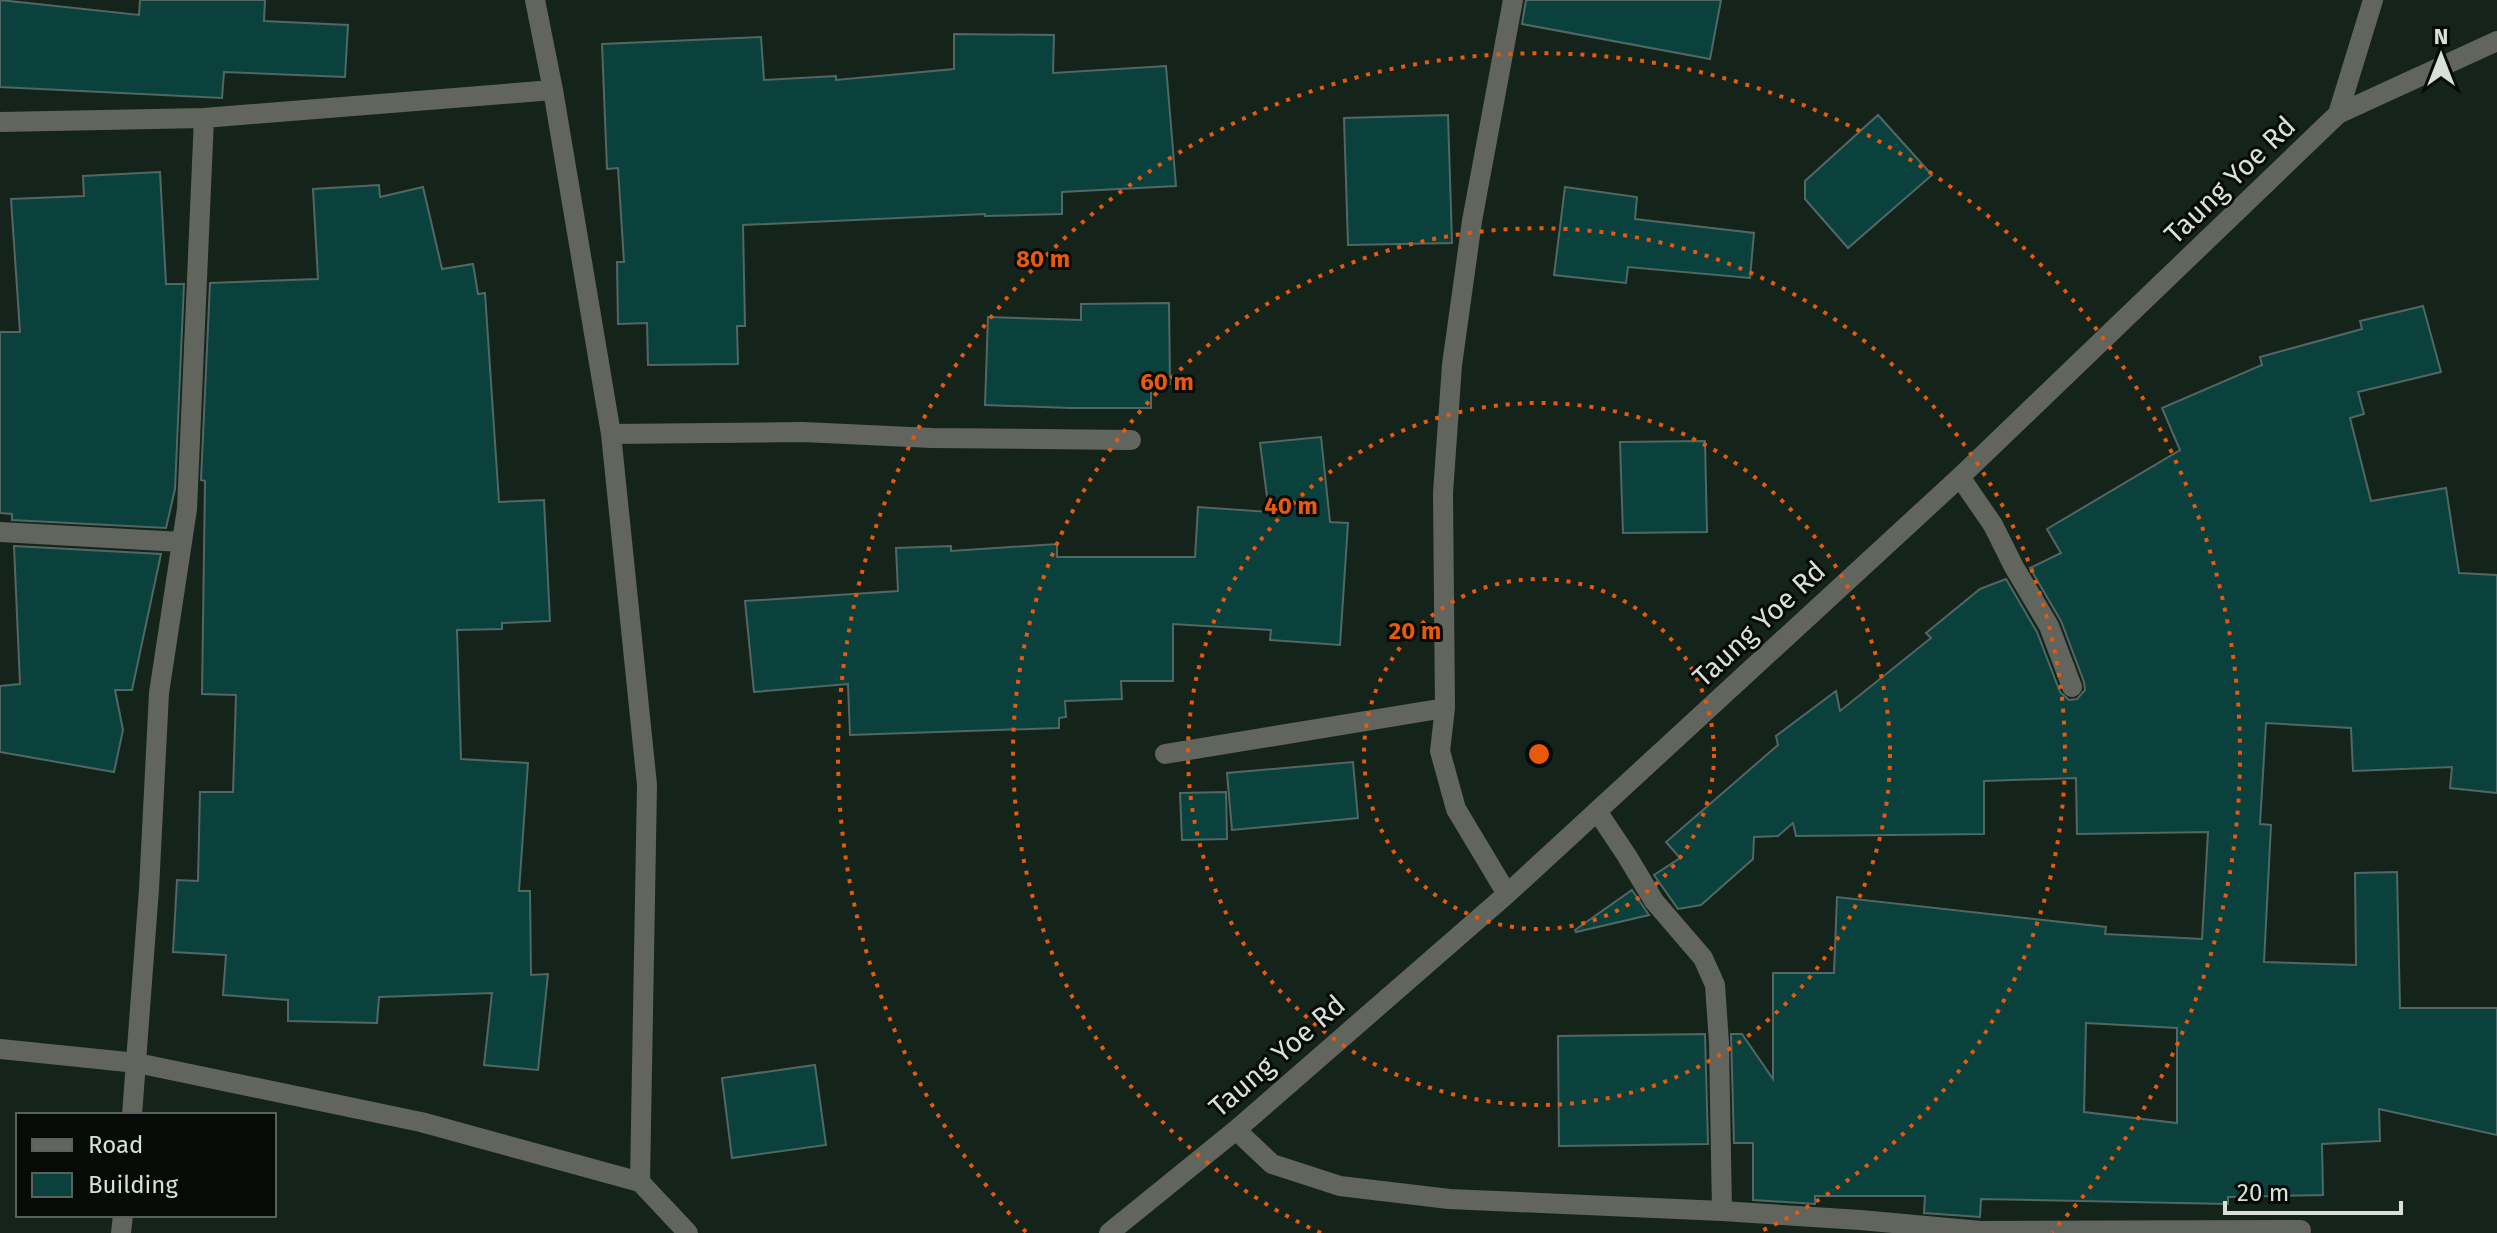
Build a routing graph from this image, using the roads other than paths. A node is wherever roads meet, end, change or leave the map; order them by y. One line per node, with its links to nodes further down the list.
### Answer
1 (535, 0): 5 (street)
2 (1513, 0): 15 (street)
3 (2373, 0): 6 (street, Taung Yoe Rd)
4 (2497, 41): 6 (street)
5 (553, 90): 7 (street); 9 (street)
6 (2338, 114): 11 (street, Taung Yoe Rd)
7 (204, 118): 8 (street); 13 (street)
8 (0, 122)
9 (611, 434): 10 (street); 23 (street)
10 (1131, 440)
11 (1960, 477): 14 (street); 17 (street, Taung Yoe Rd)
12 (0, 532): 13 (street)
13 (182, 542): 20 (street)
14 (2072, 687)
15 (1445, 708): 16 (street); 18 (street)
16 (1165, 754)
17 (1597, 811): 18 (street, Taung Yoe Rd); 24 (street)
18 (1507, 894): 22 (street, Taung Yoe Rd)
19 (0, 1049): 20 (street)
20 (137, 1063): 21 (street); 23 (street)
21 (132, 1113)
22 (1236, 1130): 24 (street); 27 (street, Taung Yoe Rd)
23 (640, 1182): 26 (street)
24 (1722, 1211): 25 (street)
25 (2301, 1230)
26 (688, 1233)
27 (1109, 1233)

